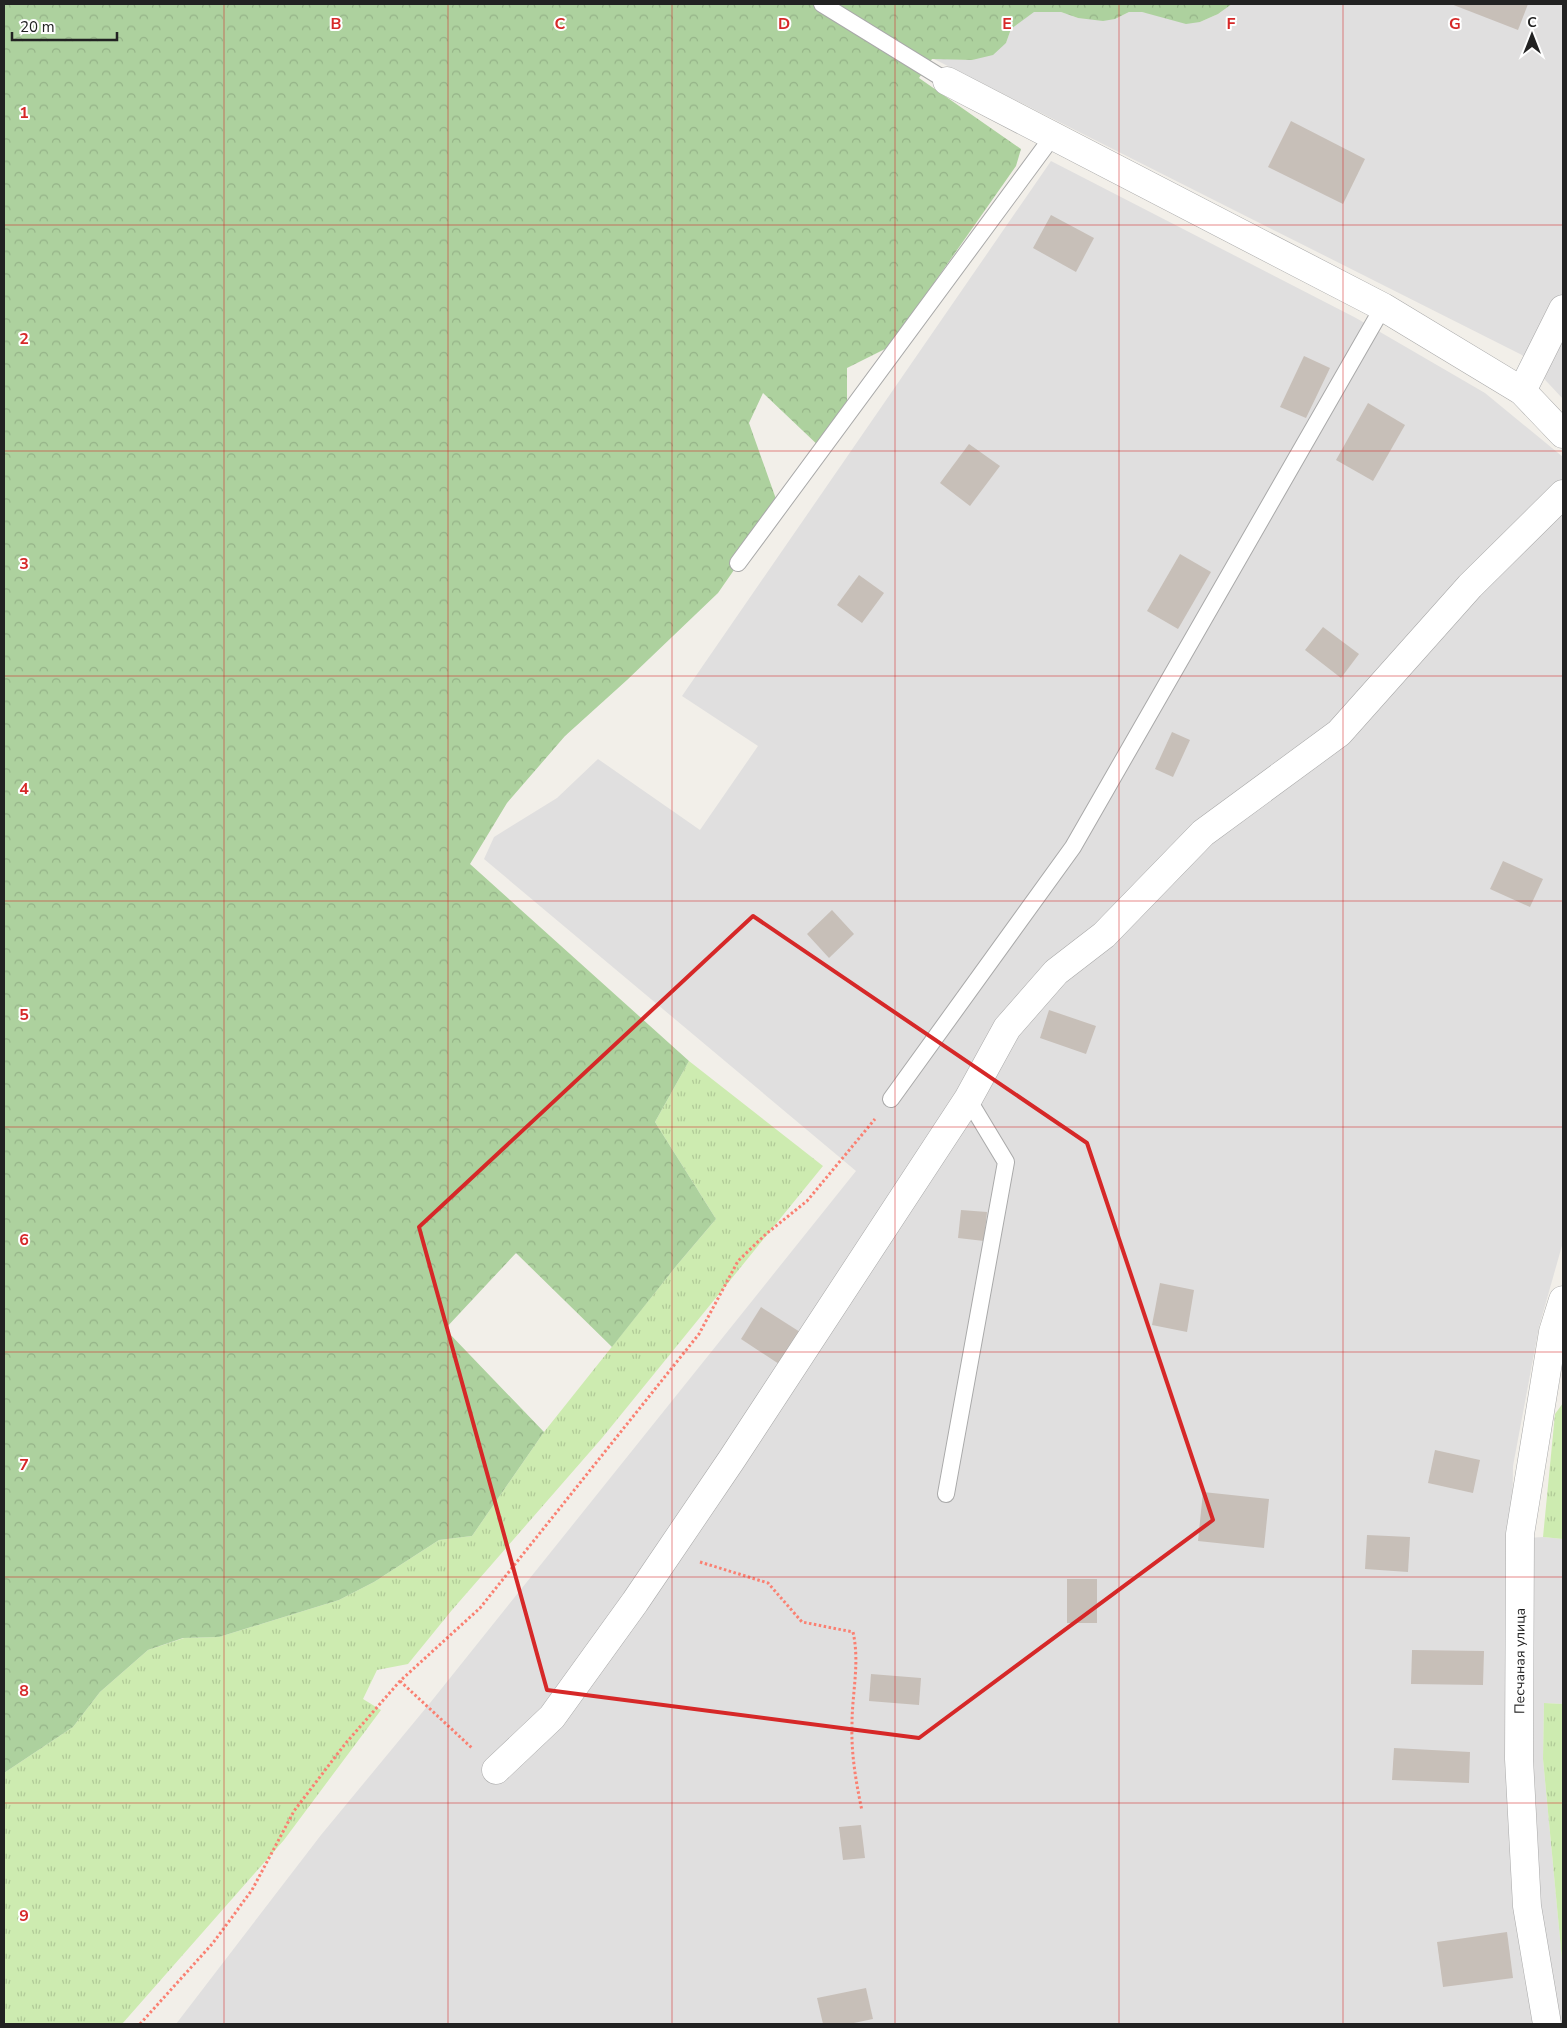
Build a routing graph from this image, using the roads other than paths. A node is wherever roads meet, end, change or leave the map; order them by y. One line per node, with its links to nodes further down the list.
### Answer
1 (822, 4): 2 (lane)
2 (947, 81): 3 (street)
3 (1053, 136): 4 (street); 9 (lane)
4 (1383, 307): 6 (street); 10 (lane)
5 (1563, 309): 6 (street)
6 (1522, 391): 7 (street)
7 (1563, 434)
8 (1563, 494): 11 (street)
9 (738, 563)
10 (891, 1099)
11 (968, 1099): 13 (lane); 14 (street)
12 (1563, 1300): 15 (street, Песчаная улица)
13 (946, 1494)
14 (496, 1770)
15 (1547, 2024)

